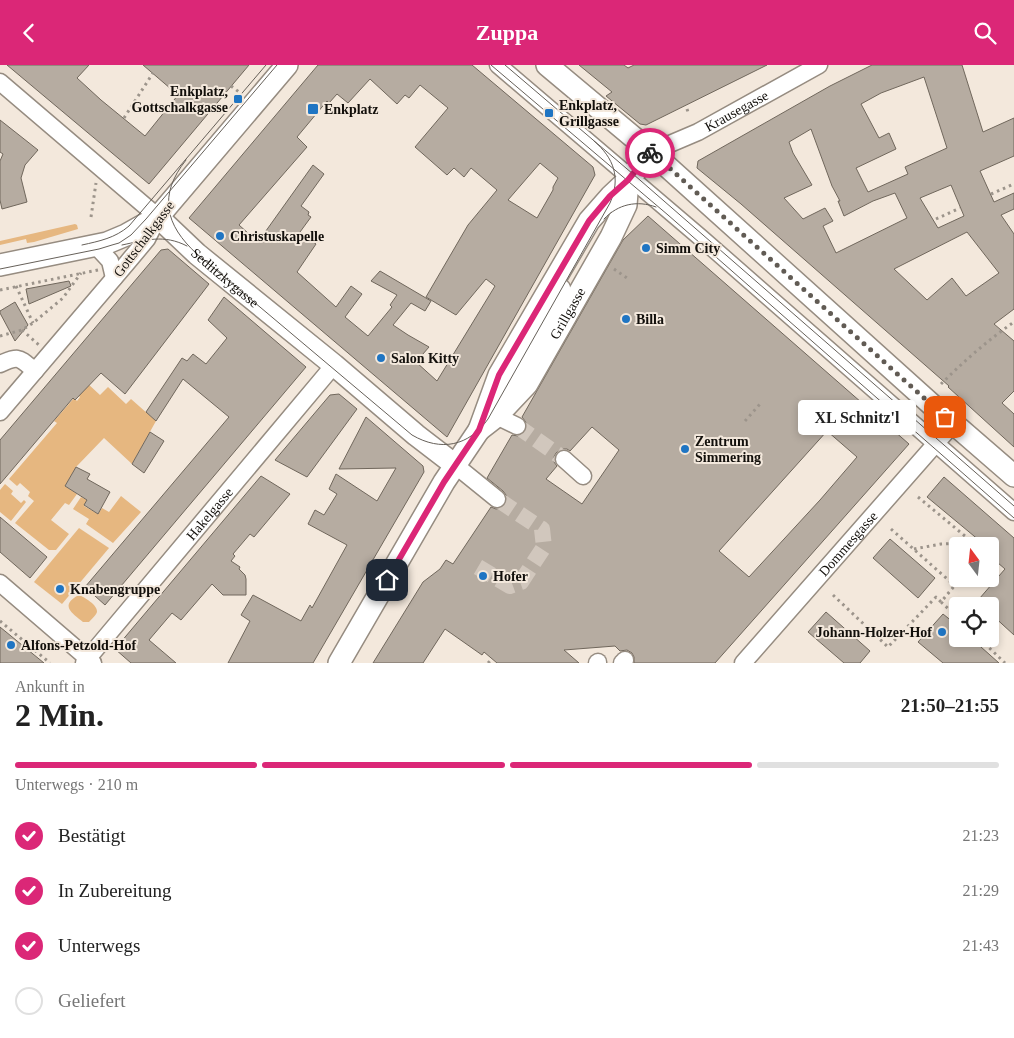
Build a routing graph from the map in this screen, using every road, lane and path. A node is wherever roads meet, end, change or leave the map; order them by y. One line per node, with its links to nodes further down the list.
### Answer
1 (287, 65): 17 (main road, Gottschalkgasse)
2 (498, 65): 11 (street)
3 (547, 65): 10 (main road)
4 (819, 65): 10 (street, Krausegasse)
5 (153, 73): 9 (path)
6 (0, 82): 17 (street, Sedlitzkygasse)
7 (231, 86): 8 (path)
8 (239, 92)
9 (124, 119)
10 (651, 152): 11 (main road, Grillgasse); 40 (main road)
11 (630, 179): 38 (street, Grillgasse); 38 (main road, Grillgasse); 38 (main road, Grillgasse); 42 (street)
12 (97, 183): 16 (path)
13 (1014, 184): 14 (path)
14 (991, 194)
15 (960, 207): 18 (path)
16 (91, 217)
17 (158, 217): 19 (main road); 23 (street, Gottschalkgasse); 33 (main road, Sedlitzkygasse)
18 (936, 219)
19 (96, 246): 20 (main road); 23 (street)
20 (0, 265)
21 (608, 265): 24 (path)
22 (81, 273): 28 (path)
23 (108, 273): 26 (path); 31 (street, Gottschalkgasse)
24 (627, 278)
25 (16, 286): 28 (path)
26 (0, 290)
27 (1014, 322): 35 (path)
28 (34, 323): 29 (path)
29 (22, 330): 30 (path); 31 (path)
30 (0, 336)
31 (49, 354): 34 (street, Gottschalkgasse)
32 (0, 363): 34 (street)
33 (334, 365): 44 (main road, Sedlitzkygasse); 63 (street, Hakelgasse)
34 (35, 371): 37 (street, Gottschalkgasse)
35 (941, 385)
36 (760, 404): 39 (path)
37 (0, 412)
38 (488, 418): 41 (street); 44 (main road, Grillgasse)
39 (745, 421)
40 (953, 424): 42 (street, Dommesgasse); 46 (main road)
41 (517, 426)
42 (936, 443): 49 (street); 67 (street, Dommesgasse)
43 (564, 459): 45 (street)
44 (455, 465): 48 (street); 65 (main road, Grillgasse)
45 (583, 476)
46 (1014, 476)
47 (918, 497): 51 (path)
48 (497, 499)
49 (1014, 512)
50 (891, 529): 53 (path)
51 (966, 537)
52 (949, 544): 53 (path)
53 (914, 549): 54 (path)
54 (949, 580)
55 (0, 583): 63 (street)
56 (952, 587): 58 (path)
57 (833, 595): 58 (path)
58 (940, 602): 59 (path)
59 (949, 610)
60 (0, 621): 64 (path)
61 (989, 647): 68 (path)
62 (492, 659): 66 (path)
63 (88, 661)
64 (50, 663)
65 (339, 663)
66 (488, 663)
67 (744, 663)
68 (1006, 663)

